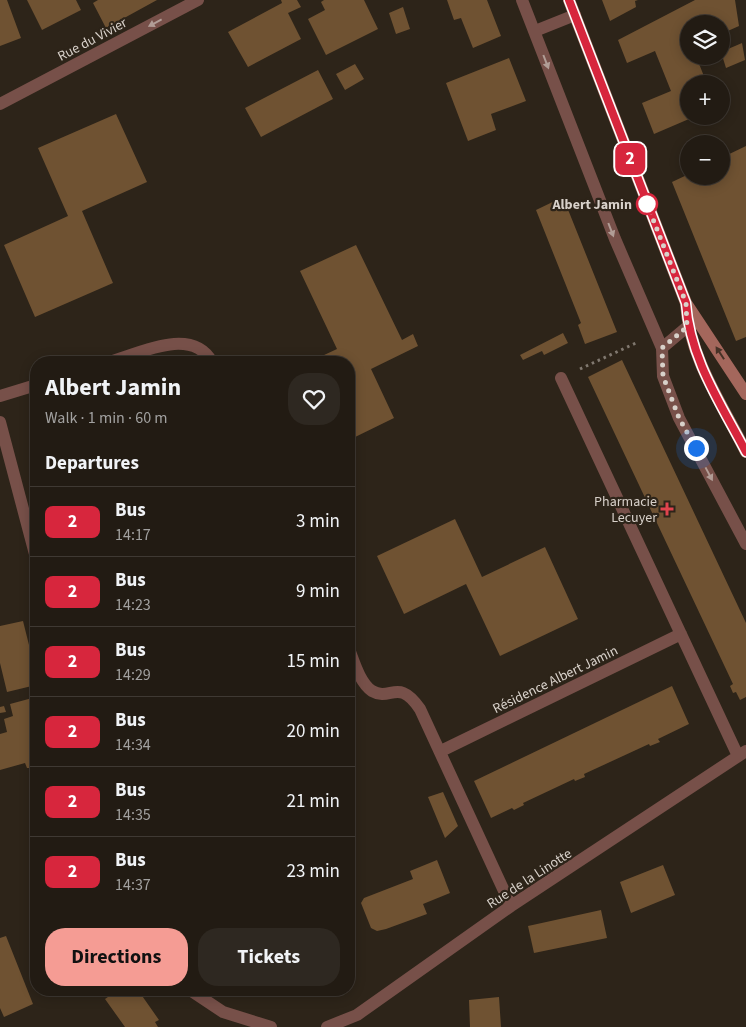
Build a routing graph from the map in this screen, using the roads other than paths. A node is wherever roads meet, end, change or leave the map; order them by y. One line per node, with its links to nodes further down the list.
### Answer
1 (198, 0): 6 (street, Rue du Vivier, one-way to 6)
2 (522, 0): 5 (street)
3 (569, 0): 4 (main road)
4 (575, 15): 5 (street); 7 (main road)
5 (534, 31): 9 (street, one-way to 9)
6 (0, 104)
7 (686, 303): 8 (main road); 14 (main road, one-way to 7)
8 (687, 327): 9 (street); 17 (main road)
9 (662, 348): 20 (street, one-way to 20)
10 (131, 356): 11 (street)
11 (208, 356)
12 (561, 378): 21 (street)
13 (30, 387): 15 (street)
14 (746, 394)
15 (0, 396)
16 (0, 422): 19 (street)
17 (743, 437): 18 (main road)
18 (746, 452)
19 (30, 535)
20 (746, 544)
21 (681, 634): 23 (street, Résidence Albert Jamin); 24 (street)
22 (355, 663): 23 (street)
23 (441, 751): 25 (street)
24 (742, 753): 25 (street, Rue de la Linotte)
25 (511, 906): 27 (street, Rue de la Linotte)
26 (199, 996): 28 (street)
27 (358, 1021): 29 (street, Rue de la Linotte)
28 (271, 1027)
29 (327, 1027)

